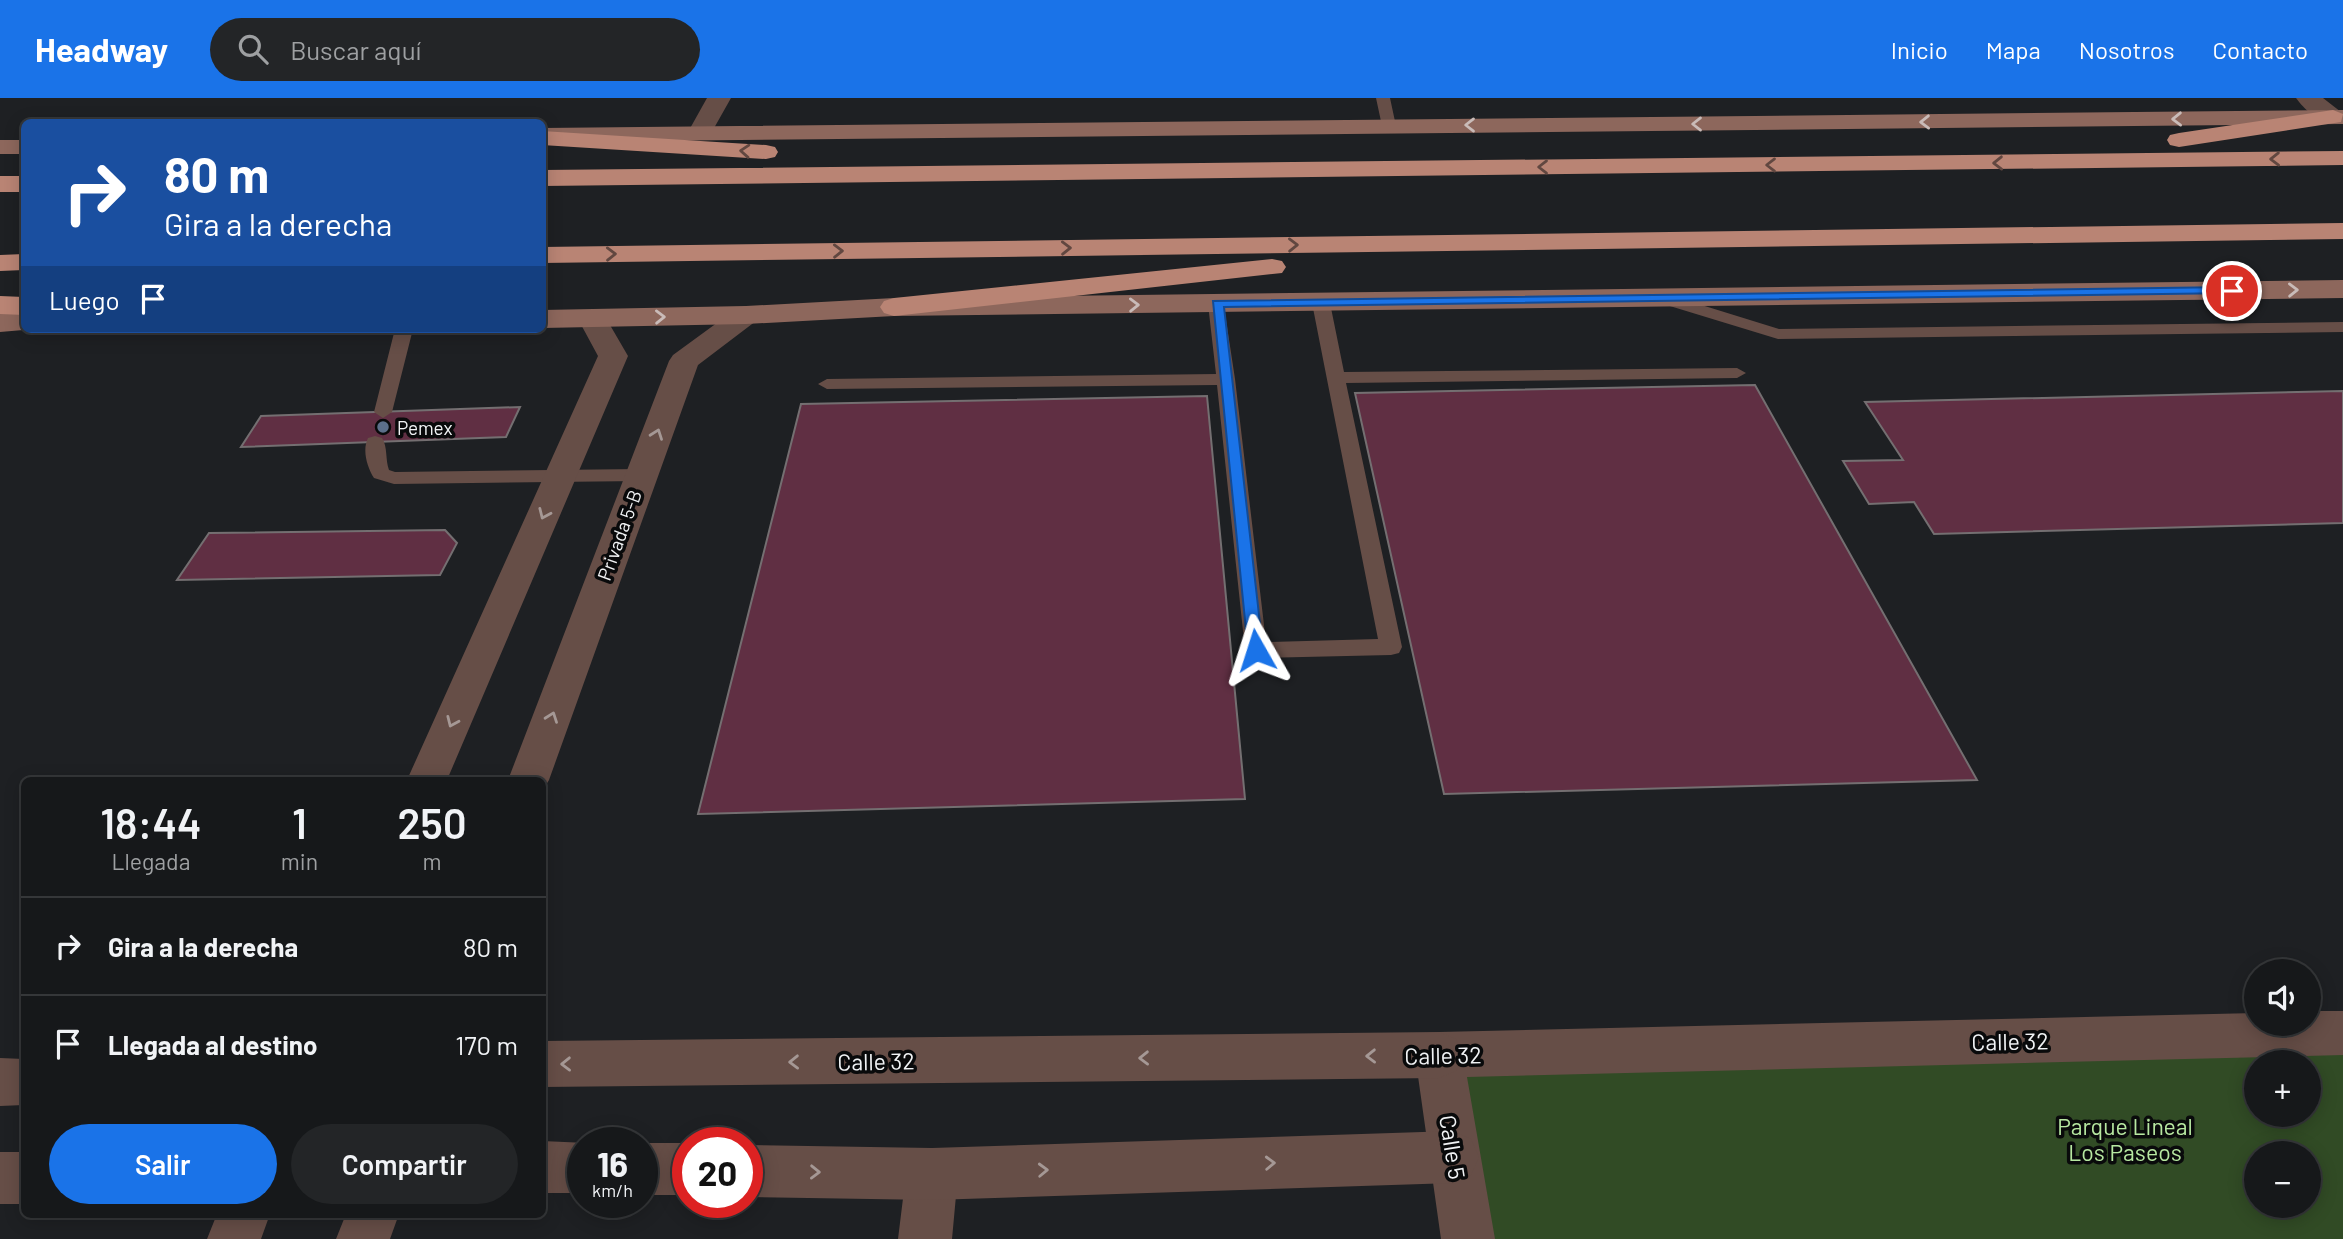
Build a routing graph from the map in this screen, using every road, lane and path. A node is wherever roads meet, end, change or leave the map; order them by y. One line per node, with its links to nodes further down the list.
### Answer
1 (719, 98): 6 (street)
2 (1383, 98): 5 (lane)
3 (2308, 98): 4 (street)
4 (2338, 117): 5 (main road, one-way to 5); 12 (highway)
5 (1389, 126): 6 (main road)
6 (700, 132): 7 (main road)
7 (546, 136)
8 (546, 136): 13 (highway, one-way to 8)
9 (21, 147): 10 (main road)
10 (0, 148)
11 (2343, 158): 12 (highway, one-way to 12)
12 (2045, 162): 13 (highway, one-way to 13)
13 (1058, 171): 14 (highway)
14 (546, 178)
15 (0, 184): 16 (highway)
16 (21, 184)
17 (2343, 231): 18 (highway)
18 (1535, 241): 19 (highway, one-way to 18); 28 (highway)
19 (546, 255)
20 (0, 262): 21 (highway)
21 (21, 262)
22 (2343, 289): 23 (main road, one-way to 22)
23 (1666, 299): 24 (main road); 34 (lane)
24 (1321, 303): 25 (main road); 37 (lane)
25 (1217, 304): 28 (main road, one-way to 25); 38 (lane)
26 (0, 305): 27 (highway)
27 (21, 306)
28 (894, 307): 29 (main road)
29 (746, 315): 30 (main road, one-way to 29); 42 (street, Privada 5-B, one-way to 29)
30 (593, 318): 31 (main road); 43 (street)
31 (546, 319)
32 (0, 323): 33 (main road)
33 (21, 323)
34 (2343, 327)
35 (403, 333): 40 (lane)
36 (1737, 373): 37 (lane)
37 (1336, 378): 38 (lane)
38 (1226, 379): 39 (lane)
39 (827, 384)
40 (383, 412)
41 (375, 442): 43 (lane)
42 (641, 475): 43 (lane); 45 (street, Privada 5-B, one-way to 42)
43 (561, 477): 44 (street, one-way to 44)
44 (428, 777)
45 (529, 777)
46 (2343, 1034): 47 (street, Calle 32)
47 (1439, 1055): 48 (street, Calle 32, one-way to 48); 51 (street, Calle 5)
48 (546, 1064)
49 (21, 1082): 50 (street)
50 (0, 1083)
51 (1453, 1157): 55 (street, one-way to 51); 63 (street, Calle 5)
52 (546, 1167): 53 (street)
53 (567, 1167)
54 (763, 1171): 55 (street, one-way to 55)
55 (932, 1174): 62 (street)
56 (0, 1178): 57 (street)
57 (21, 1178)
58 (242, 1218): 60 (street)
59 (371, 1218): 61 (street)
60 (233, 1239)
61 (363, 1239)
62 (925, 1239)
63 (1468, 1239)

